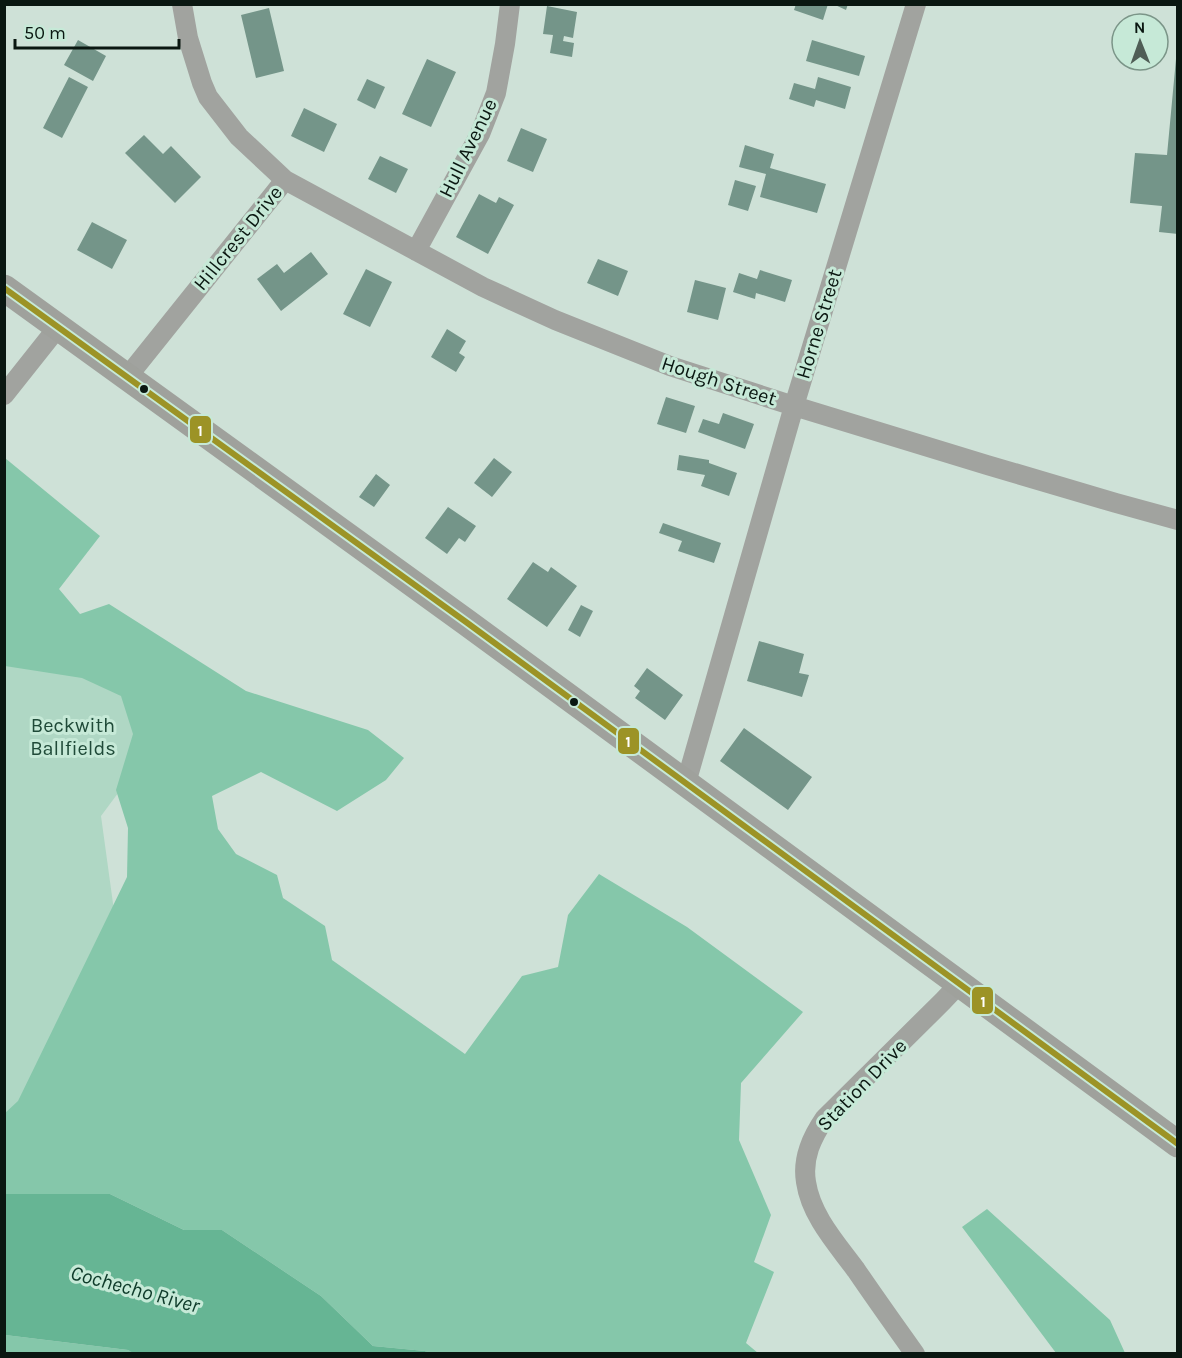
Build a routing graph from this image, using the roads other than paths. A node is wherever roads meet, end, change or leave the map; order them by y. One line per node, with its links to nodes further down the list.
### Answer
1 (182, 4): 4 (street, Hillcrest Drive)
2 (510, 4): 5 (street, Hull Avenue)
3 (916, 4): 10 (street, Horne Street)
4 (285, 180): 5 (street, Hough Street); 8 (street, Hillcrest Drive)
5 (416, 251): 10 (street, Hough Street)
6 (4, 288): 7 (main road)
7 (58, 327): 8 (main road); 9 (street)
8 (128, 376): 12 (main road)
9 (4, 394)
10 (794, 406): 11 (street, Hough Street); 12 (street, Horne Street)
11 (1178, 520)
12 (686, 783): 13 (main road)
13 (960, 983): 14 (main road); 15 (street, Station Drive)
14 (1178, 1144)
15 (915, 1353)

